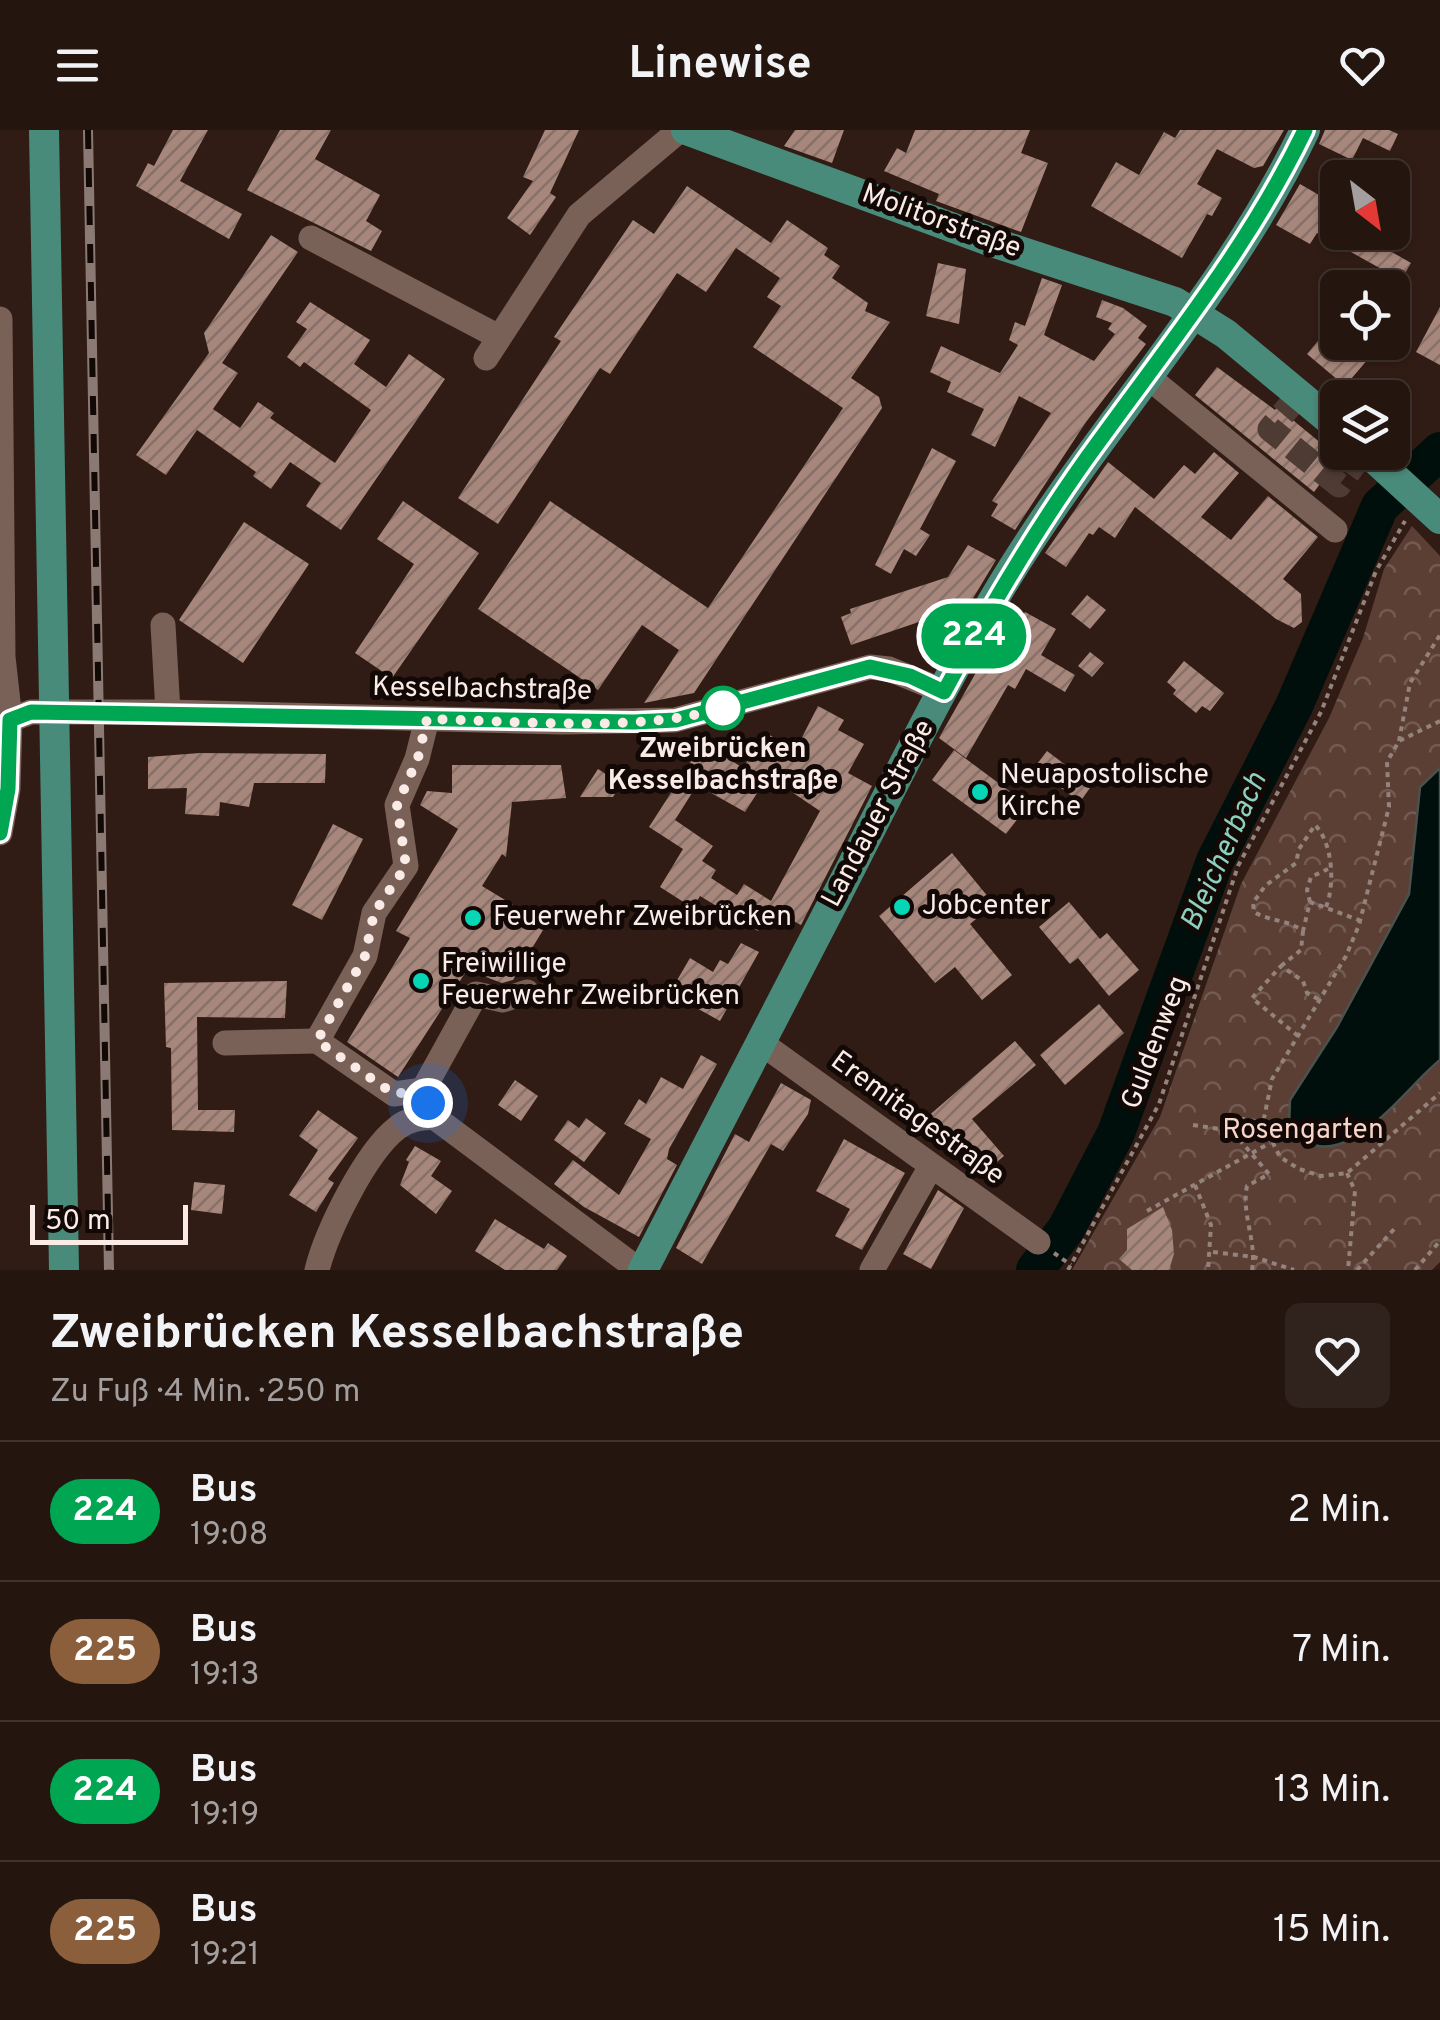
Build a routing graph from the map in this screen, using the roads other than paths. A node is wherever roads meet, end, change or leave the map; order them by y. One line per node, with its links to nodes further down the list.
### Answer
1 (44, 130): 28 (main road)
2 (683, 130): 4 (street); 5 (main road, Molitorstraße)
3 (1305, 130): 5 (main road, Landauer Straße)
4 (311, 238)
5 (1196, 313): 7 (main road, Landauer Straße); 8 (main road, Molitorstraße)
6 (0, 319): 12 (street)
7 (1148, 376): 11 (street); 15 (main road, Landauer Straße)
8 (1320, 413)
9 (1387, 470): 10 (main road)
10 (1425, 504)
11 (1335, 530)
12 (2, 562): 13 (street)
13 (2, 619): 17 (street)
14 (163, 625): 16 (street)
15 (944, 692): 18 (street, Kesselbachstraße); 23 (main road, Landauer Straße)
16 (168, 712): 17 (street, Kesselbachstraße); 18 (street, Kesselbachstraße)
17 (20, 716): 19 (street)
18 (427, 719): 21 (street)
19 (0, 833)
20 (527, 992): 24 (street)
21 (317, 1041): 22 (street); 24 (street)
22 (225, 1043)
23 (761, 1043): 26 (street, Eremitagestraße); 30 (main road, Landauer Straße)
24 (423, 1090): 25 (street)
25 (434, 1118): 29 (street); 30 (street)
26 (930, 1168): 27 (street, Eremitagestraße); 31 (street)
27 (1038, 1242)
28 (64, 1270)
29 (318, 1270)
30 (641, 1270)
31 (872, 1270)

